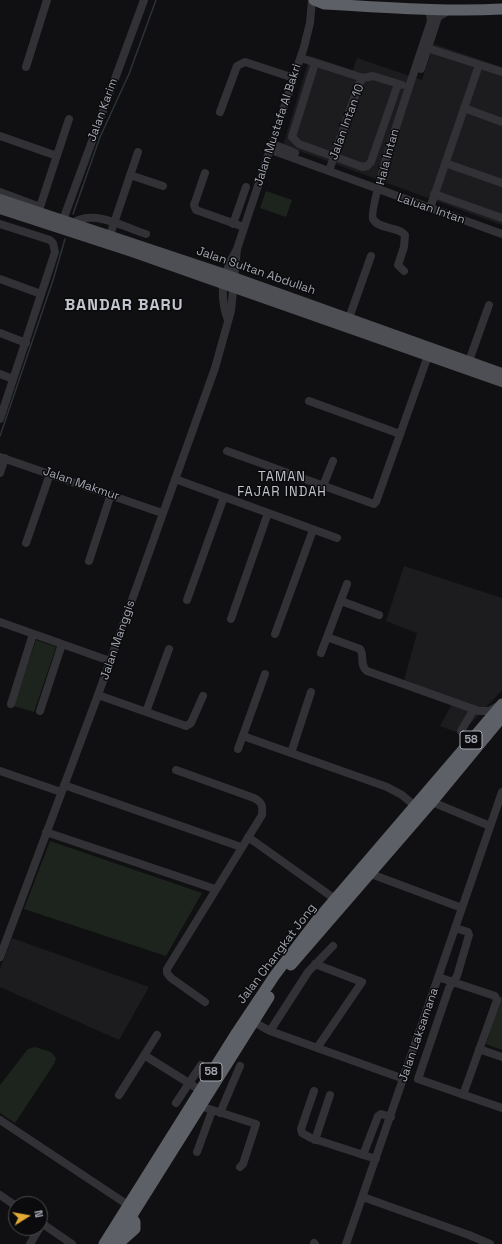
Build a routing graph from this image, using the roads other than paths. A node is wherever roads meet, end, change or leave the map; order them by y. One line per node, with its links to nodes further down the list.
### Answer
1 (47, 0): 12 (street)
2 (144, 0): 43 (street, Jalan Karim)
3 (313, 0): 5 (highway); 9 (street, Jalan Mustafa Al Bakri)
4 (363, 0): 6 (highway)
5 (426, 9): 7 (highway); 8 (street, Hala Intan)
6 (496, 9): 7 (highway)
7 (451, 10): 8 (street, Hala Intan)
8 (425, 47): 11 (street); 17 (street, Hala Intan)
9 (301, 58): 10 (street); 14 (street, Jalan Mustafa Al Bakri)
10 (315, 63): 15 (street); 26 (street)
11 (479, 65): 13 (street); 18 (street)
12 (26, 67)
13 (502, 72)
14 (294, 78): 19 (street); 23 (street, Jalan Mustafa Al Bakri)
15 (363, 78): 16 (street, Jalan Intan 10); 26 (street, Jalan Intan 10)
16 (398, 84): 17 (street, Jalan Intan 10); 26 (street)
17 (412, 88): 34 (street, Hala Intan)
18 (464, 108): 21 (street); 27 (street)
19 (220, 112)
20 (69, 119): 25 (street)
21 (502, 122)
22 (0, 136): 25 (street)
23 (272, 147): 28 (street, Laluan Intan); 48 (street, Jalan Mustafa Al Bakri)
24 (138, 152): 30 (street)
25 (57, 156): 40 (street)
26 (334, 158): 28 (street, Jalan Intan 10)
27 (445, 163): 31 (street); 36 (street)
28 (330, 169): 34 (street, Laluan Intan)
29 (205, 173): 47 (street)
30 (130, 174): 32 (street); 45 (street)
31 (502, 183)
32 (163, 186)
33 (246, 187): 47 (street)
34 (380, 187): 38 (street, Laluan Intan); 58 (street, Hala Intan)
35 (0, 192): 40 (street)
36 (434, 194): 38 (street); 42 (street)
37 (0, 199): 40 (main road, Jalan Sultan Abdullah)
38 (431, 206): 50 (street, Laluan Intan); 52 (street, Laluan Intan)
39 (0, 209): 41 (main road, Jalan Sultan Abdullah)
40 (38, 213): 41 (main road, Jalan Sultan Abdullah); 43 (main road, Jalan Sultan Abdullah); 54 (main road, Jalan Sultan Abdullah)
41 (22, 217): 49 (street)
42 (502, 218)
43 (63, 220): 44 (main road, Jalan Sultan Abdullah)
44 (73, 223): 45 (street); 53 (main road, Jalan Sultan Abdullah)
45 (114, 223): 51 (street); 53 (street)
46 (0, 224): 49 (street)
47 (233, 224): 48 (street)
48 (244, 227): 56 (street, Jalan Mustafa Al Bakri)
49 (18, 229): 64 (street)
50 (502, 230)
51 (146, 234)
52 (502, 234)
53 (110, 235): 54 (main road); 55 (main road); 59 (main road, Jalan Sultan Abdullah)
54 (92, 239): 55 (main road, Jalan Sultan Abdullah)
55 (121, 248): 62 (main road, Jalan Sultan Abdullah)
56 (237, 249): 59 (street, Jalan Mustafa Al Bakri); 60 (street, Jalan Mustafa Al Bakri)
57 (370, 256): 66 (street)
58 (404, 270)
59 (225, 274): 60 (main road, Jalan Sultan Abdullah); 62 (street, Jalan Mustafa Al Bakri)
60 (235, 278): 63 (street, Jalan Mustafa Al Bakri); 66 (main road, Jalan Sultan Abdullah)
61 (0, 279): 64 (street)
62 (223, 285): 63 (main road, Jalan Sultan Abdullah); 67 (street)
63 (234, 289): 67 (street, Jalan Manggis); 70 (main road, Jalan Sultan Abdullah)
64 (42, 294): 69 (street)
65 (489, 305): 71 (street)
66 (349, 318): 70 (main road, Jalan Sultan Abdullah)
67 (229, 320): 84 (street, Jalan Manggis)
68 (0, 333): 69 (street)
69 (26, 343): 74 (street)
70 (429, 352): 71 (main road, Jalan Sultan Abdullah); 75 (main road, Jalan Sultan Abdullah); 78 (street)
71 (469, 362): 72 (main road, Jalan Sultan Abdullah)
72 (502, 373)
73 (0, 374): 74 (street)
74 (13, 379): 77 (street)
75 (502, 382)
76 (308, 401): 78 (street)
77 (0, 416)
78 (400, 434): 85 (street)
79 (227, 451): 85 (street)
80 (2, 458): 82 (street); 83 (street, Jalan Makmur)
81 (333, 460): 85 (street)
82 (0, 473)
83 (50, 474): 86 (street, Jalan Makmur); 92 (street)
84 (175, 479): 87 (street); 88 (street, Jalan Manggis)
85 (323, 486)
86 (111, 494): 88 (street, Jalan Makmur); 93 (street)
87 (224, 497): 89 (street); 95 (street)
88 (162, 513): 106 (street, Jalan Manggis)
89 (268, 513): 90 (street); 98 (street)
90 (313, 530): 91 (street); 101 (street)
91 (337, 538)
92 (26, 543)
93 (89, 561)
94 (347, 584): 96 (street)
95 (187, 600)
96 (341, 601): 97 (street); 102 (street)
97 (379, 615)
98 (231, 619)
99 (0, 622): 100 (street)
100 (33, 634): 103 (street); 112 (street)
101 (275, 634)
102 (327, 637): 105 (street); 113 (street)
103 (62, 644): 106 (street); 114 (street)
104 (169, 649): 115 (street)
105 (321, 653)
106 (110, 661): 109 (street, Jalan Manggis)
107 (265, 674): 118 (street)
108 (311, 692): 121 (street)
109 (98, 695): 115 (street); 126 (street, Jalan Manggis)
110 (203, 696): 115 (street)
111 (502, 703): 113 (street); 117 (highway, Jalan Changkat Jong / 58)
112 (11, 704)
113 (477, 710): 117 (street); 119 (street)
114 (40, 711)
115 (146, 712)
116 (502, 717): 122 (highway, Jalan Changkat Jong / 58)
117 (478, 732): 119 (highway, Jalan Changkat Jong / 58)
118 (243, 736): 120 (street); 121 (street)
119 (469, 744): 125 (highway, Jalan Changkat Jong / 58)
120 (238, 749)
121 (291, 753): 129 (street)
122 (463, 765): 125 (highway); 128 (highway, Jalan Changkat Jong / 58)
123 (176, 770): 132 (street)
124 (0, 771): 126 (street)
125 (441, 776): 129 (highway, Jalan Changkat Jong / 58)
126 (63, 789): 131 (street, Jalan Manggis); 133 (street)
127 (502, 792): 130 (street, Jalan Laksamana)
128 (432, 802): 130 (street); 134 (highway, Jalan Changkat Jong / 58)
129 (415, 806): 136 (highway, Jalan Changkat Jong / 58)
130 (490, 826): 137 (street, Jalan Laksamana)
131 (46, 832): 135 (street); 140 (street, Jalan Manggis)
132 (248, 837): 133 (street); 136 (street)
133 (241, 847): 135 (street)
134 (371, 874): 136 (highway, Jalan Changkat Jong / 58); 137 (street)
135 (215, 889): 144 (street)
136 (338, 904): 145 (highway, Jalan Changkat Jong / 58); 145 (highway, Jalan Changkat Jong / 58)
137 (462, 908): 138 (street, Jalan Laksamana)
138 (455, 928): 142 (street, Jalan Laksamana); 143 (street)
139 (333, 946): 141 (street)
140 (1, 951)
141 (315, 964): 146 (street); 148 (street)
142 (438, 977): 143 (street); 154 (street, Jalan Laksamana)
143 (453, 982): 149 (street); 160 (street)
144 (205, 1002)
145 (250, 1020): 146 (street); 156 (highway, Jalan Changkat Jong / 58); 162 (highway, Jalan Changkat Jong / 58)
146 (270, 1031): 148 (street)
147 (157, 1035): 150 (street)
148 (318, 1048): 154 (street)
149 (479, 1049): 151 (street); 160 (street)
150 (144, 1055): 155 (street); 158 (street)
151 (502, 1057)
152 (202, 1065): 155 (street)
153 (240, 1066): 165 (street)
154 (404, 1079): 166 (street, Jalan Laksamana)
155 (189, 1083): 156 (street); 161 (street)
156 (200, 1090): 174 (highway, Jalan Changkat Jong / 58)
157 (314, 1091): 168 (street)
158 (119, 1095)
159 (330, 1095): 168 (street)
160 (463, 1095): 163 (street)
161 (176, 1103)
162 (200, 1106): 164 (street); 175 (highway, Jalan Changkat Jong / 58)
163 (502, 1108)
164 (212, 1110): 165 (street); 169 (street)
165 (220, 1113): 172 (street)
166 (390, 1117): 170 (street); 171 (street, Jalan Laksamana)
167 (0, 1120): 174 (street)
168 (315, 1140): 170 (street)
169 (198, 1152)
170 (363, 1155): 171 (street)
171 (376, 1159): 173 (street, Jalan Laksamana)
172 (240, 1167)
173 (363, 1197): 182 (street, Jalan Laksamana); 183 (street)
174 (128, 1205): 177 (highway, Jalan Changkat Jong / 58)
175 (130, 1218): 177 (highway); 180 (highway, Jalan Changkat Jong / 58); 181 (highway)
176 (48, 1228): 178 (street)
177 (113, 1230): 179 (highway, Jalan Changkat Jong / 58)
178 (72, 1244)
179 (104, 1244)
180 (114, 1244)
181 (118, 1244)
182 (346, 1244)
183 (490, 1244)

